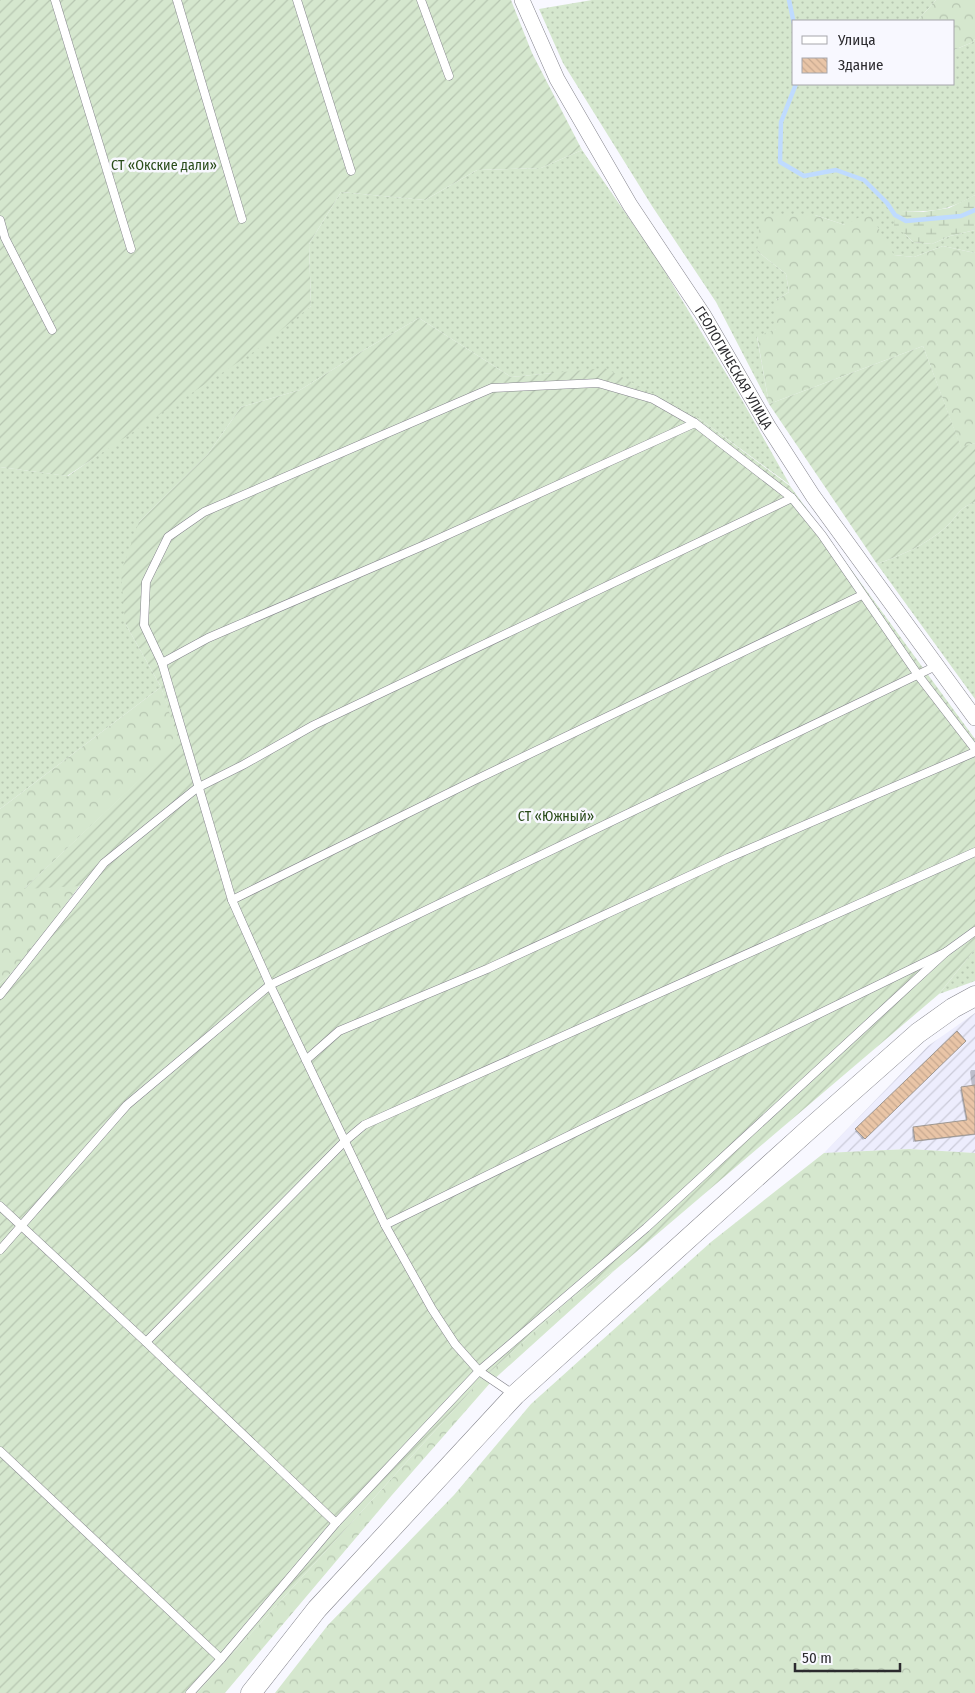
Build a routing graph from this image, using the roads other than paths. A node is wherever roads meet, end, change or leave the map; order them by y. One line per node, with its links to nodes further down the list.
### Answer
1 (55, 0): 10 (lane)
2 (177, 0): 8 (lane)
3 (297, 0): 7 (lane)
4 (421, 0): 6 (lane)
5 (522, 0): 16 (street, ГЕОЛОГИЧЕСКАЯ УЛИЦА)
6 (449, 76)
7 (351, 171)
8 (242, 219)
9 (0, 220): 11 (lane)
10 (131, 249)
11 (52, 330)
12 (695, 423): 13 (lane); 15 (lane); 15 (lane)
13 (792, 498): 14 (lane); 20 (lane)
14 (862, 595): 17 (lane); 22 (lane)
15 (162, 663): 20 (lane)
16 (936, 666): 17 (lane); 18 (street, ГЕОЛОГИЧЕСКАЯ УЛИЦА)
17 (918, 675): 19 (lane); 25 (lane)
18 (975, 718)
19 (975, 750): 28 (lane)
20 (198, 788): 22 (lane); 26 (lane)
21 (975, 852): 29 (lane)
22 (232, 900): 25 (lane)
23 (975, 931): 24 (lane)
24 (946, 952): 32 (lane); 35 (lane)
25 (270, 984): 28 (lane); 31 (lane)
26 (0, 995)
27 (975, 996): 36 (street)
28 (306, 1060): 29 (lane)
29 (345, 1141): 32 (lane); 34 (lane)
30 (0, 1206): 31 (lane)
31 (21, 1224): 33 (lane); 34 (lane)
32 (386, 1225): 35 (lane)
33 (0, 1250)
34 (146, 1342): 38 (lane)
35 (479, 1371): 36 (lane); 38 (lane)
36 (515, 1395): 41 (street)
37 (0, 1451): 39 (lane)
38 (336, 1523): 39 (lane)
39 (221, 1659): 40 (lane)
40 (190, 1693)
41 (251, 1693)

